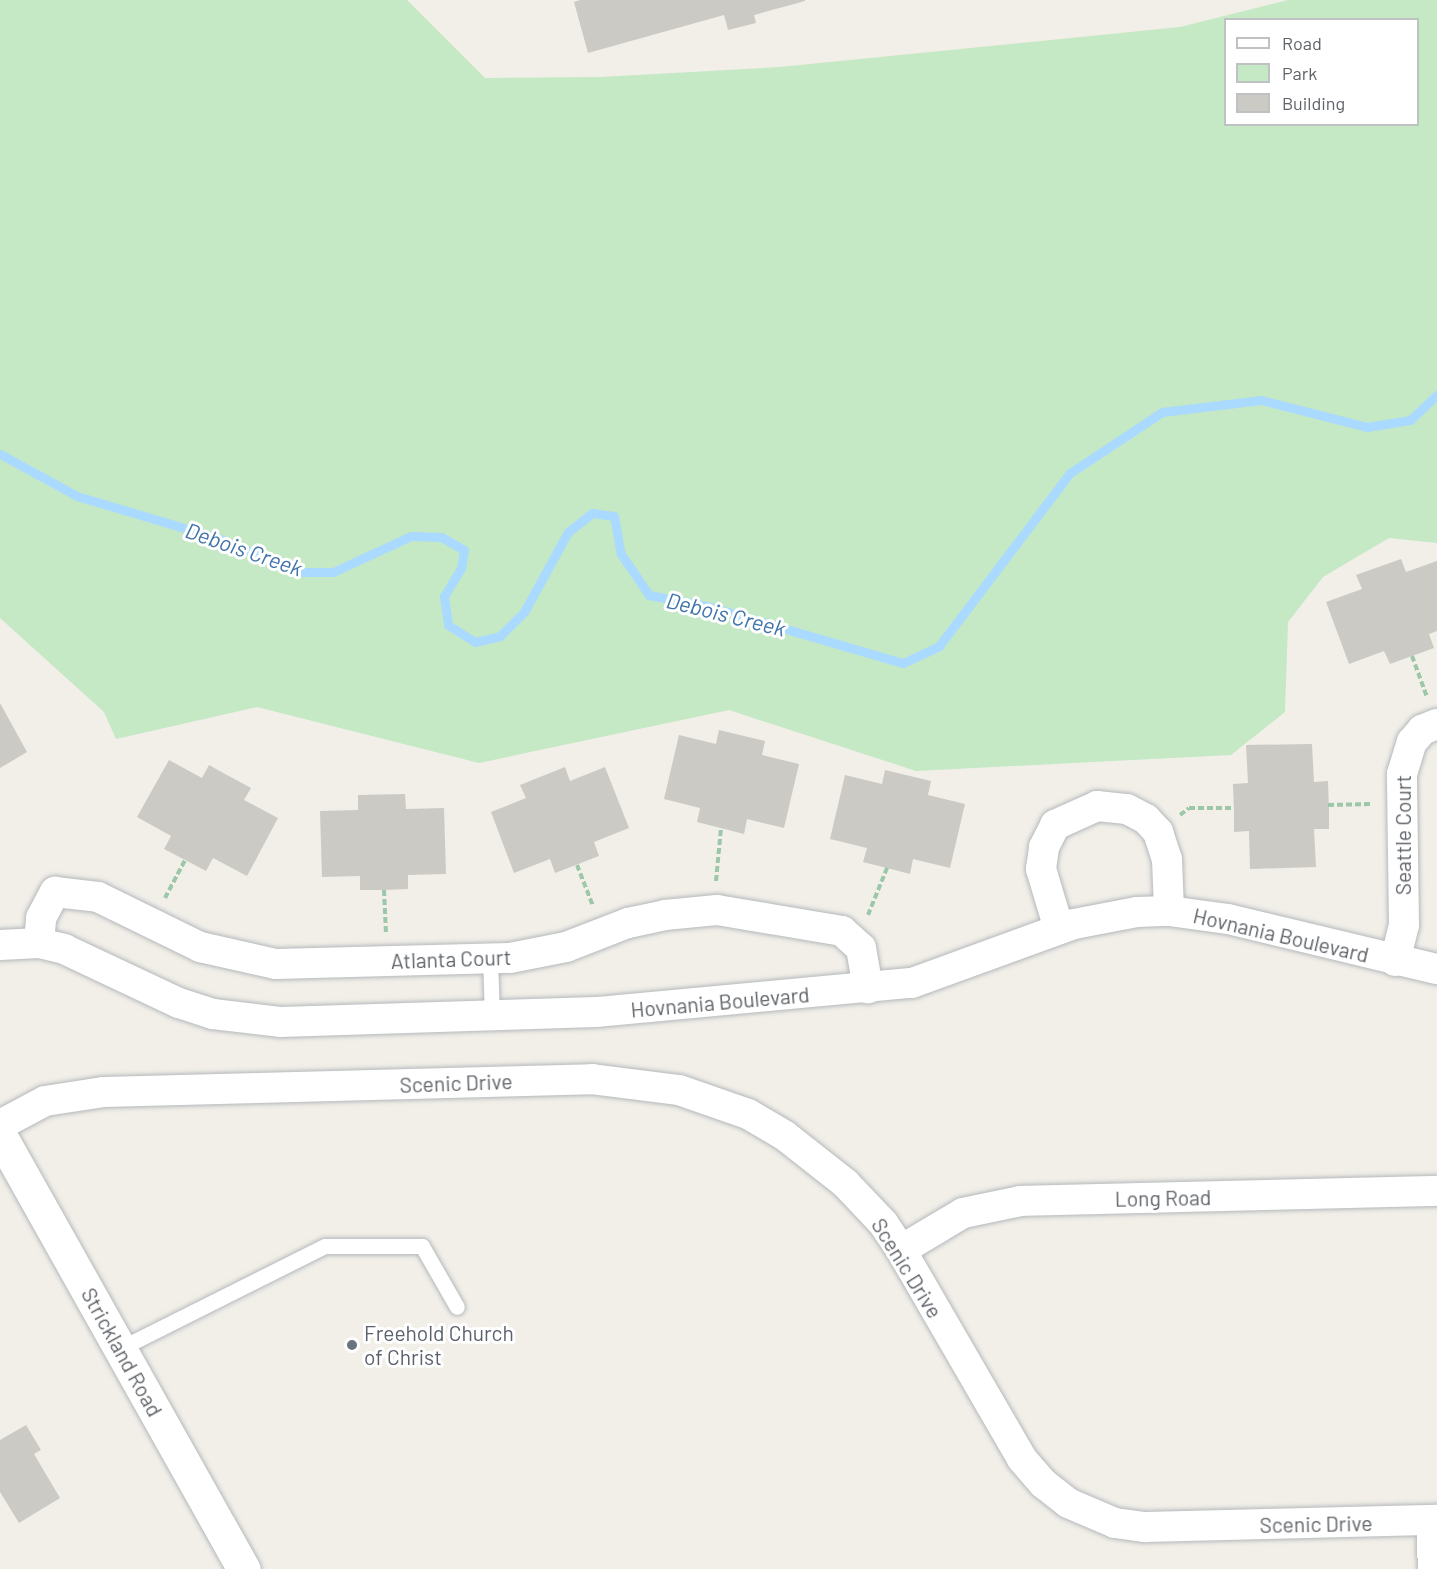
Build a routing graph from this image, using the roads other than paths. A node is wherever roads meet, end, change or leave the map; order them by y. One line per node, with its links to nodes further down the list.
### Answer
1 (1437, 724): 7 (street, Seattle Court)
2 (1169, 911): 3 (street, Hovnania Boulevard); 3 (street); 7 (street, Hovnania Boulevard)
3 (1059, 929): 9 (street, Hovnania Boulevard)
4 (39, 943): 5 (street, Hovnania Boulevard); 6 (street, Atlanta Court); 10 (street, Hovnania Boulevard)
5 (0, 945)
6 (490, 959): 9 (street, Atlanta Court); 10 (lane)
7 (1395, 961): 8 (street, Hovnania Boulevard)
8 (1437, 969)
9 (868, 988): 10 (street, Hovnania Boulevard)
10 (492, 1017)
11 (0, 1125): 14 (street, Scenic Drive)
12 (0, 1135): 16 (street, Strickland Road)
13 (1437, 1191): 14 (street, Long Road)
14 (901, 1251): 17 (street, Scenic Drive)
15 (457, 1307): 16 (lane)
16 (119, 1349): 18 (street, Strickland Road)
17 (1434, 1520): 19 (street)
18 (244, 1569)
19 (1432, 1569)

